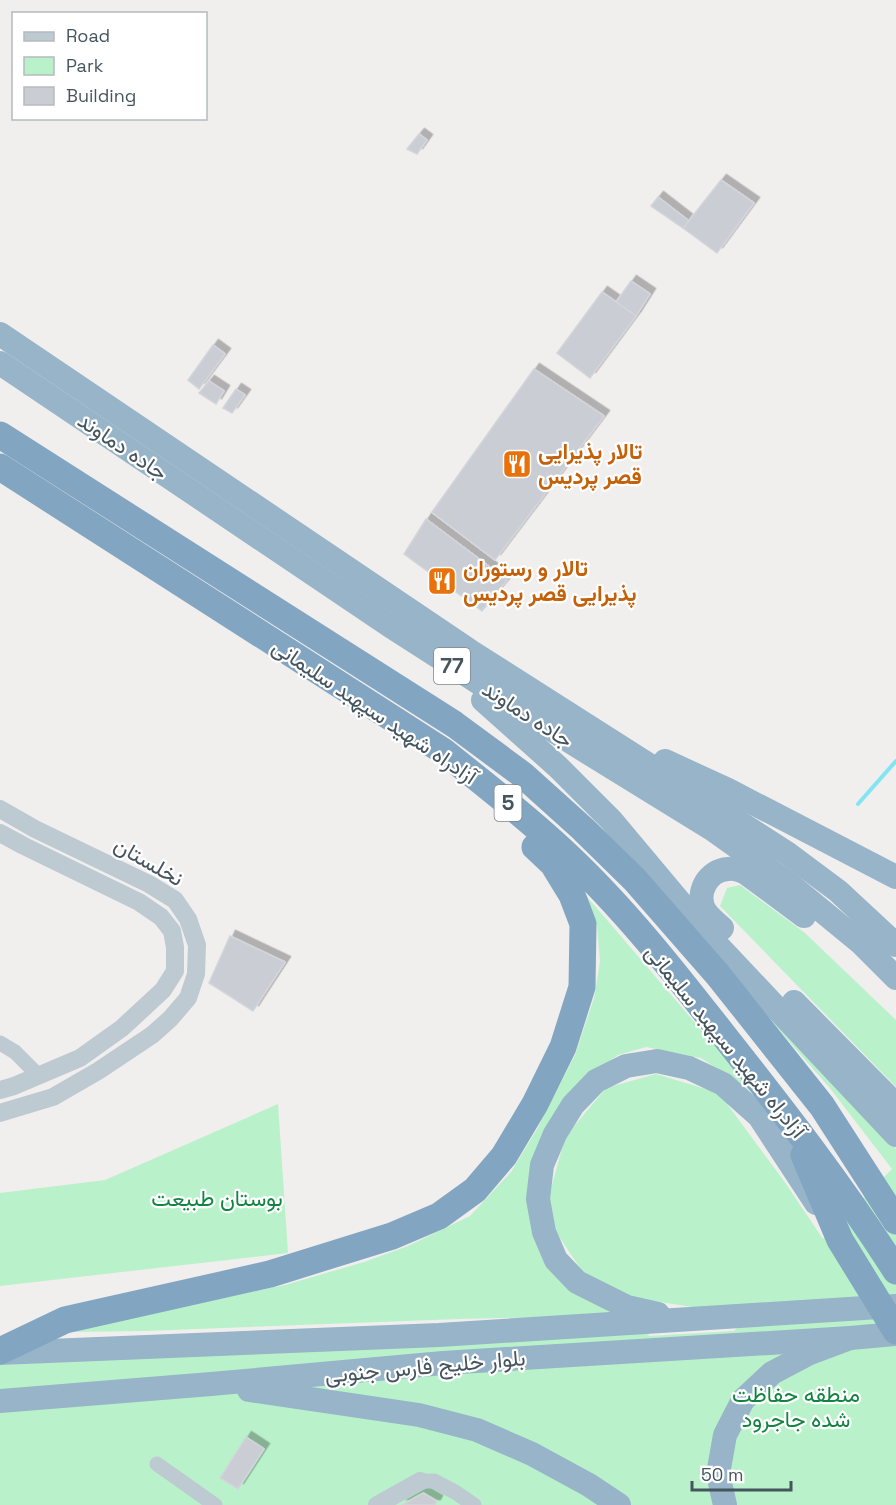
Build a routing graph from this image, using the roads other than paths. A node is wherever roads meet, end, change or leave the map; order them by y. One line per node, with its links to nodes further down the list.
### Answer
1 (0, 334): 6 (highway, جاده دماوند / 77)
2 (0, 363): 5 (highway, جاده دماوند / 77)
3 (0, 435): 18 (highway, آزادراه شهید سپهبد سلیمانی / 5)
4 (0, 467): 7 (highway, آزادراه شهید سپهبد سلیمانی / 5)
5 (392, 627): 12 (highway, جاده دماوند / 77); 21 (highway)
6 (578, 719): 10 (highway); 11 (highway, جاده دماوند / 77)
7 (443, 751): 20 (highway, آزادراه شهید سپهبد سلیمانی / 5); 30 (highway)
8 (0, 809): 19 (street, نخلستان)
9 (0, 833): 15 (street, نخلستان)
10 (896, 877)
11 (896, 945)
12 (896, 978)
13 (896, 991): 17 (highway)
14 (0, 1043): 15 (street)
15 (39, 1076): 16 (street, نخلستان)
16 (0, 1090)
17 (896, 1105)
18 (822, 1106): 22 (highway); 23 (highway, آزادراه شهید سپهبد سلیمانی / 5)
19 (0, 1113)
20 (789, 1118): 24 (highway); 25 (highway, آزادراه شهید سپهبد سلیمانی / 5)
21 (896, 1135)
22 (896, 1192)
23 (896, 1221)
24 (840, 1240): 27 (highway); 28 (highway)
25 (896, 1271)
26 (896, 1306): 27 (highway, بلوار خلیج فارس جنوبی)
27 (680, 1320): 30 (highway, بلوار خلیج فارس جنوبی)
28 (896, 1333): 29 (highway)
29 (850, 1338): 31 (highway, بلوار خلیج فارس جنوبی); 39 (highway)
30 (0, 1352)
31 (211, 1384): 32 (highway, بلوار خلیج فارس جنوبی); 38 (highway)
32 (0, 1401)
33 (157, 1464): 35 (street)
34 (420, 1481): 36 (street); 37 (street)
35 (215, 1505)
36 (377, 1505)
37 (474, 1505)
38 (619, 1505)
39 (725, 1505)

